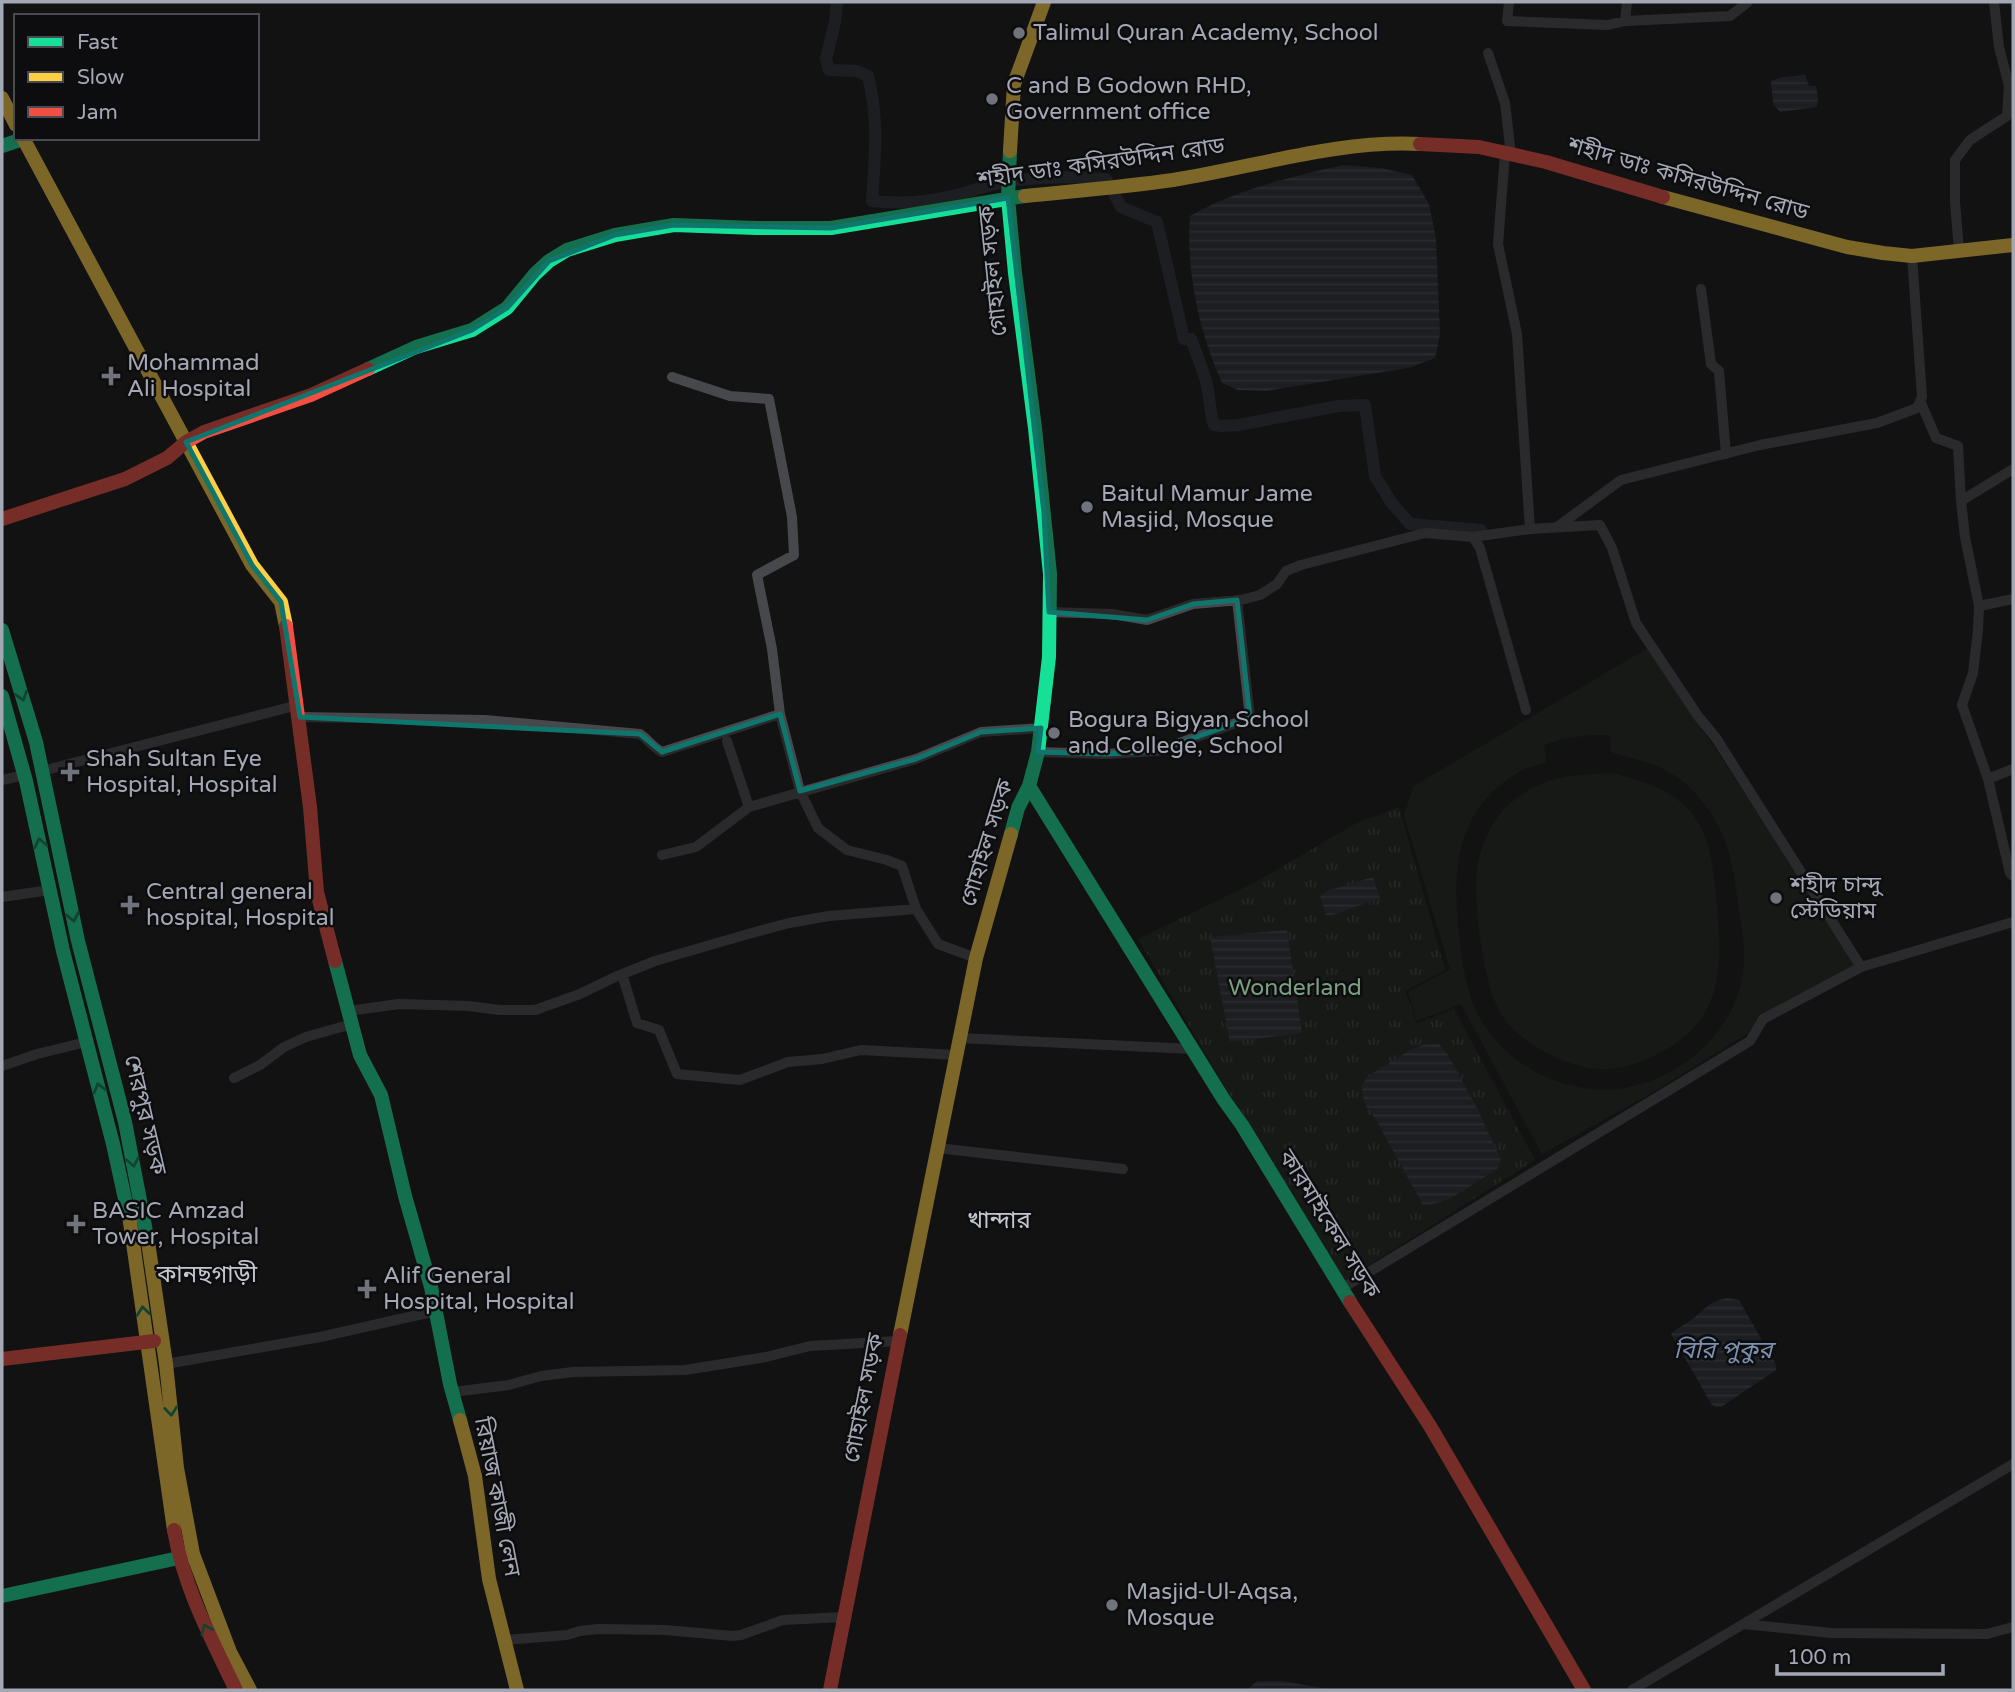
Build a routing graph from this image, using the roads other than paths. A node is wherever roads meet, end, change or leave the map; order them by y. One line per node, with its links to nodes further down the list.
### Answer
1 (1044, 2): 14 (main road, গোহাইল সড়ক)
2 (1509, 2): 6 (street)
3 (1627, 2): 6 (street)
4 (1748, 2): 6 (street)
5 (1994, 2): 16 (street)
6 (1625, 21)
7 (1488, 53): 13 (street)
8 (2, 97): 9 (main road)
9 (14, 121)
10 (20, 140): 12 (main road)
11 (24, 140): 21 (main road, রিয়াজ কাজী লেন)
12 (2, 146)
13 (1508, 154): 14 (main road, শহীদ ডাঃ কসিরউদ্দিন রোড); 17 (main road, শহীদ ডাঃ কসিরউদ্দিন রোড); 27 (street)
14 (1008, 194): 21 (main road, শহীদ ডাঃ কসিরউদ্দিন রোড); 32 (main road, গোহাইল সড়ক)
15 (2013, 245): 16 (main road, শহীদ ডাঃ কসিরউদ্দিন রোড)
16 (1959, 250): 17 (main road, শহীদ ডাঃ কসিরউদ্দিন রোড)
17 (1912, 256): 20 (street)
18 (1701, 289): 22 (street)
19 (672, 377): 37 (street)
20 (1921, 403): 22 (street); 24 (street)
21 (186, 442): 25 (main road, শহীদ ডাঃ কসিরউদ্দিন রোড); 36 (main road, রিয়াজ কাজী লেন)
22 (1726, 454): 26 (street)
23 (2013, 469): 24 (street)
24 (1961, 501): 31 (street)
25 (2, 519)
26 (1558, 527): 27 (street); 56 (street)
27 (1530, 529): 28 (street)
28 (1474, 537): 30 (street); 35 (street)
29 (2013, 599): 31 (street)
30 (1237, 600): 32 (street); 40 (street)
31 (1979, 606): 44 (street)
32 (1049, 612): 38 (main road, গোহাইল সড়ক)
33 (2, 630): 42 (main road, শেরপুর সড়ক, one-way to 42)
34 (2, 696): 43 (main road, শেরপুর সড়ক)
35 (1526, 710)
36 (299, 711): 37 (street); 42 (street); 58 (main road, রিয়াজ কাজী লেন)
37 (780, 713): 47 (street)
38 (1041, 728): 40 (main road, গোহাইল সড়ক); 47 (street)
39 (727, 741): 48 (street)
40 (1038, 752): 46 (main road, গোহাইল সড়ক)
41 (2013, 769): 44 (street)
42 (43, 771): 69 (main road, শেরপুর সড়ক, one-way to 69)
43 (25, 775): 45 (street); 51 (main road, শেরপুর সড়ক, one-way to 43)
44 (1987, 779): 50 (street)
45 (2, 780)
46 (1029, 786): 55 (main road, গোহাইল সড়ক); 61 (main road, কারমাইকেল সড়ক)
47 (800, 791): 48 (street); 53 (street)
48 (750, 807): 49 (street)
49 (662, 855)
50 (2013, 876)
51 (50, 890): 52 (street); 60 (main road, শেরপুর সড়ক)
52 (2, 897)
53 (916, 909): 55 (street); 57 (street)
54 (2013, 922): 56 (street)
55 (976, 958): 59 (main road, গোহাইল সড়ক)
56 (1861, 967): 67 (street)
57 (622, 974): 58 (street); 62 (street)
58 (350, 1018): 64 (street); 68 (main road, রিয়াজ কাজী লেন)
59 (960, 1038): 61 (street); 62 (main road, গোহাইল সড়ক)
60 (86, 1042): 63 (street); 71 (main road, শেরপুর সড়ক, one-way to 60)
61 (1193, 1049): 67 (main road, কারমাইকেল সড়ক)
62 (956, 1055): 65 (main road, গোহাইল সড়ক)
63 (2, 1066)
64 (234, 1077)
65 (937, 1148): 66 (street); 70 (main road, গোহাইল সড়ক)
66 (1123, 1168)
67 (1341, 1289): 86 (main road, কারমাইকেল সড়ক)
68 (436, 1311): 73 (street); 74 (main road, রিয়াজ কাজী লেন)
69 (163, 1339): 71 (main road); 73 (main road, শেরপুর সড়ক)
70 (898, 1341): 74 (street); 78 (main road, গোহাইল সড়ক)
71 (147, 1342): 72 (main road); 76 (main road, শেরপুর সড়ক)
72 (2, 1359)
73 (166, 1364): 76 (main road, শেরপুর সড়ক, one-way to 76)
74 (453, 1392): 81 (main road, রিয়াজ কাজী লেন)
75 (2013, 1464): 79 (street)
76 (186, 1556): 77 (main road); 82 (main road, শেরপুর সড়ক, one-way to 76); 83 (main road, শেরপুর সড়ক)
77 (2, 1596)
78 (843, 1617): 81 (street); 85 (main road, গোহাইল সড়ক)
79 (1744, 1624): 80 (street); 87 (street)
80 (2013, 1627)
81 (504, 1640): 84 (main road, রিয়াজ কাজী লেন)
82 (236, 1690)
83 (250, 1690)
84 (517, 1690)
85 (830, 1690)
86 (1584, 1690)
87 (1632, 1690)

